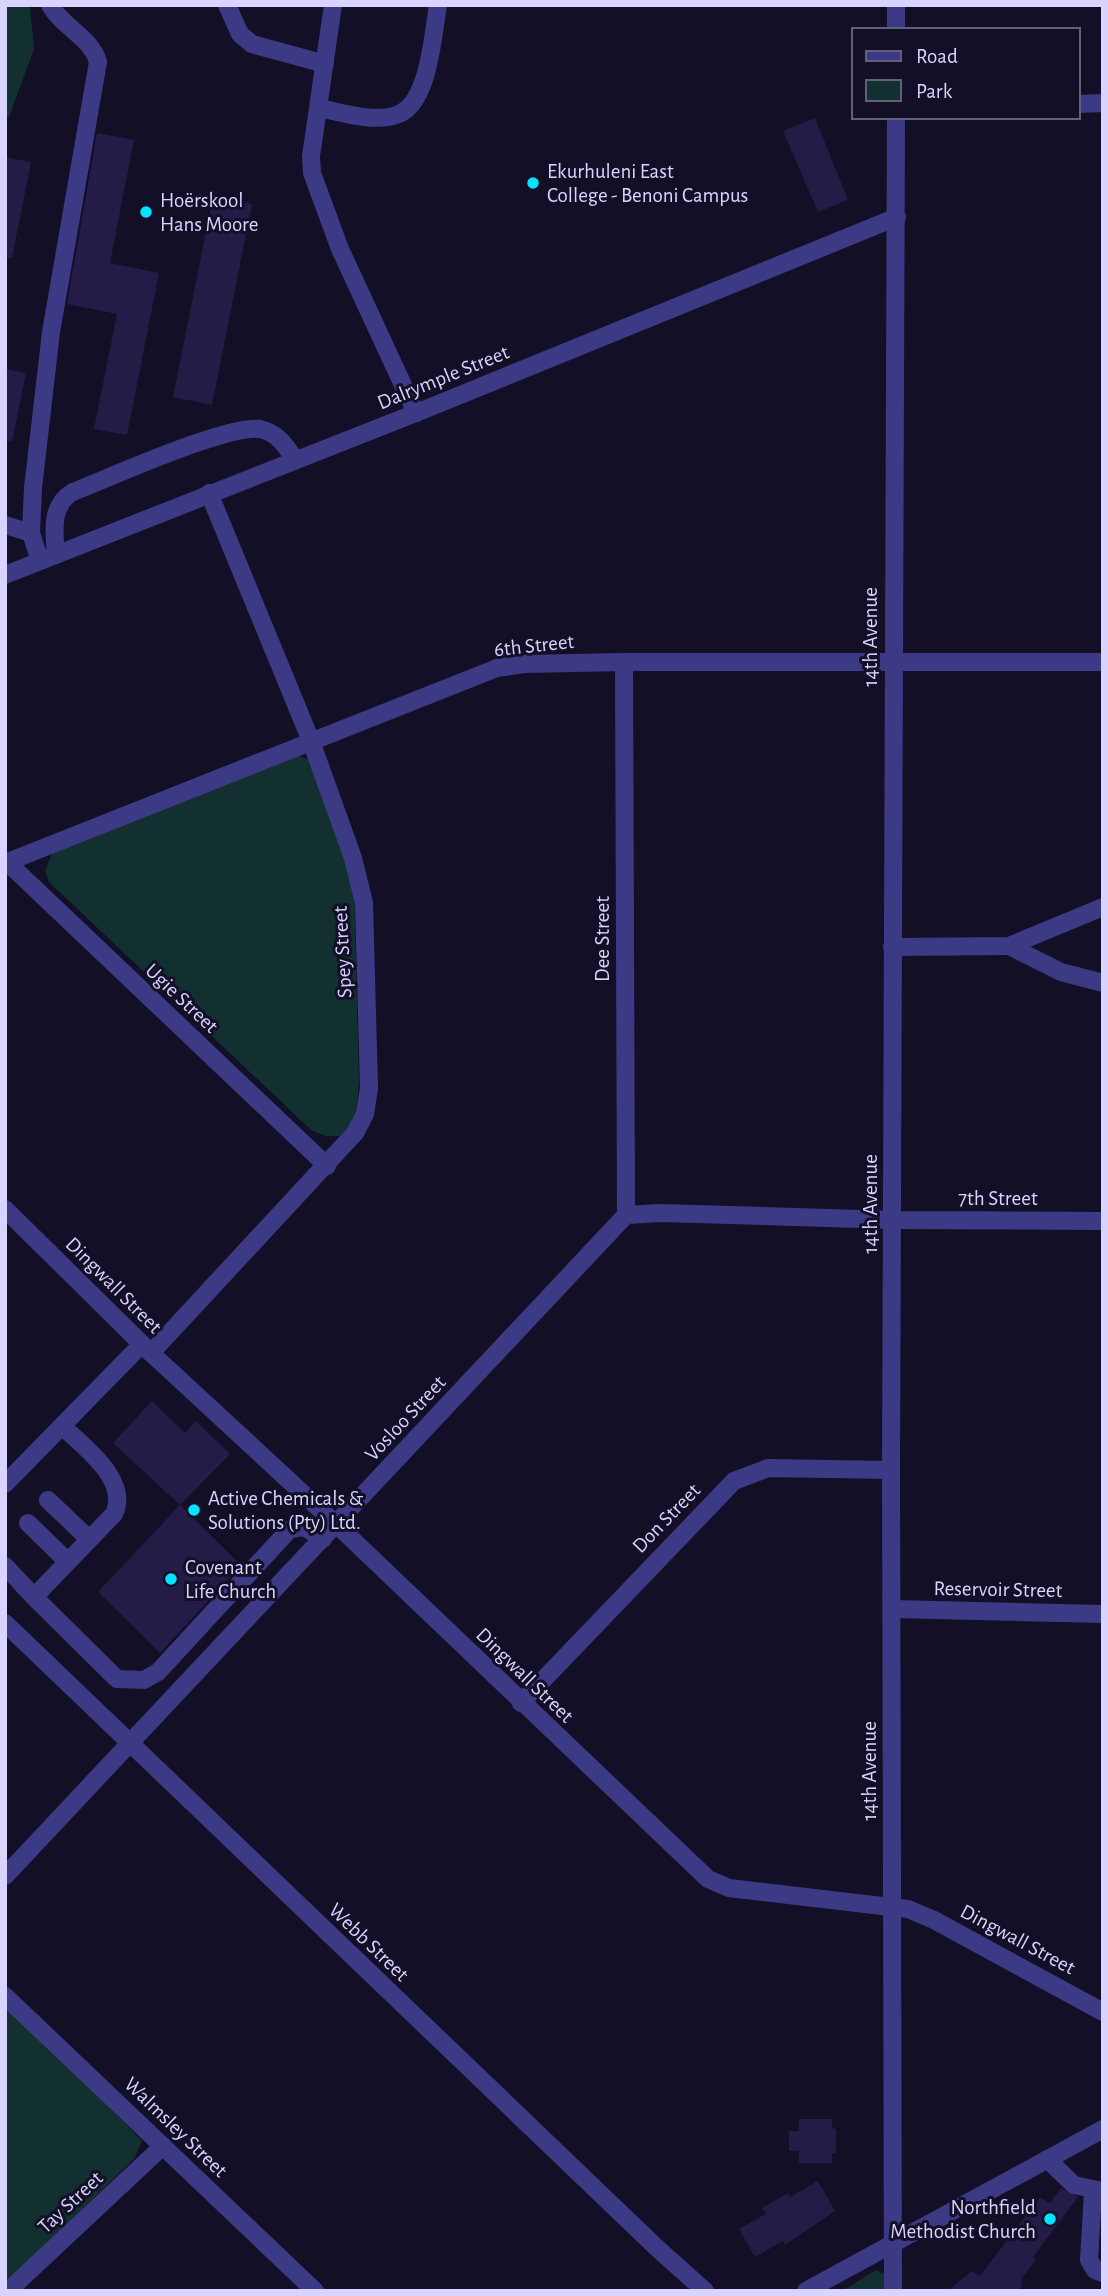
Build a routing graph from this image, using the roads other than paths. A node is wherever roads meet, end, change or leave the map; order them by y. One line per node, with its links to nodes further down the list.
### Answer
1 (50, 5): 17 (street)
2 (227, 5): 7 (street)
3 (333, 5): 7 (street)
4 (438, 5): 10 (street)
5 (896, 5): 6 (street)
6 (896, 28)
7 (325, 64): 10 (street)
8 (1103, 103): 9 (street)
9 (1080, 104)
10 (318, 108): 13 (street)
11 (896, 119): 12 (street, 14th Avenue)
12 (897, 217): 13 (street, Dalrymple Street); 21 (street, 14th Avenue)
13 (416, 413): 14 (street, Dalrymple Street)
14 (295, 460): 15 (street, Dalrymple Street); 18 (street)
15 (209, 494): 18 (street, Dalrymple Street); 23 (street, Spey Street)
16 (5, 525): 17 (street)
17 (31, 533): 18 (street)
18 (48, 558): 19 (street, Dalrymple Street)
19 (5, 575)
20 (624, 662): 21 (street, 6th Street); 23 (street, 6th Street); 31 (street, Dee Street)
21 (892, 662): 22 (street, 6th Street); 27 (street, 14th Avenue)
22 (1103, 662)
23 (311, 741): 24 (street, 6th Street); 29 (street, Spey Street)
24 (6, 862): 29 (street, Ugie Street)
25 (1103, 907): 26 (street)
26 (1009, 946): 27 (street); 28 (street)
27 (892, 947): 32 (street, 14th Avenue)
28 (1103, 983)
29 (327, 1166): 34 (street, Spey Street)
30 (5, 1209): 34 (street, Dingwall Street)
31 (626, 1215): 32 (street); 40 (street, Vosloo Street)
32 (893, 1220): 33 (street, 7th Street); 36 (street, 14th Avenue)
33 (1103, 1221)
34 (146, 1349): 35 (street, Spey Street); 40 (street, Dingwall Street)
35 (62, 1426): 37 (street, Spey Street); 41 (street)
36 (891, 1470): 46 (street, 14th Avenue); 49 (street, Don Street)
37 (5, 1484)
38 (48, 1500): 41 (street)
39 (28, 1523): 43 (street)
40 (336, 1524): 42 (street, Vosloo Street); 49 (street, Dingwall Street)
41 (89, 1539): 43 (street)
42 (323, 1539): 45 (street); 50 (street, Vosloo Street)
43 (66, 1562): 45 (street)
44 (5, 1566): 45 (street)
45 (34, 1597)
46 (892, 1609): 47 (street, Reservoir Street); 52 (street, 14th Avenue)
47 (1103, 1614)
48 (5, 1623): 50 (street, Webb Street)
49 (521, 1703): 52 (street, Dingwall Street)
50 (128, 1743): 51 (street, Vosloo Street); 63 (street, Webb Street)
51 (5, 1876)
52 (891, 1906): 54 (street, Dingwall Street); 59 (street, 14th Avenue)
53 (5, 1996): 56 (street, Walmsley Street)
54 (1103, 2012)
55 (1103, 2129): 57 (street)
56 (163, 2146): 61 (street, Tay Street); 62 (street, Walmsley Street)
57 (1047, 2159): 58 (street); 59 (street)
58 (1098, 2191): 60 (street)
59 (894, 2242): 64 (street); 65 (street, 14th Avenue)
60 (1103, 2273)
61 (8, 2291)
62 (315, 2291)
63 (705, 2291)
64 (806, 2291)
65 (893, 2291)

